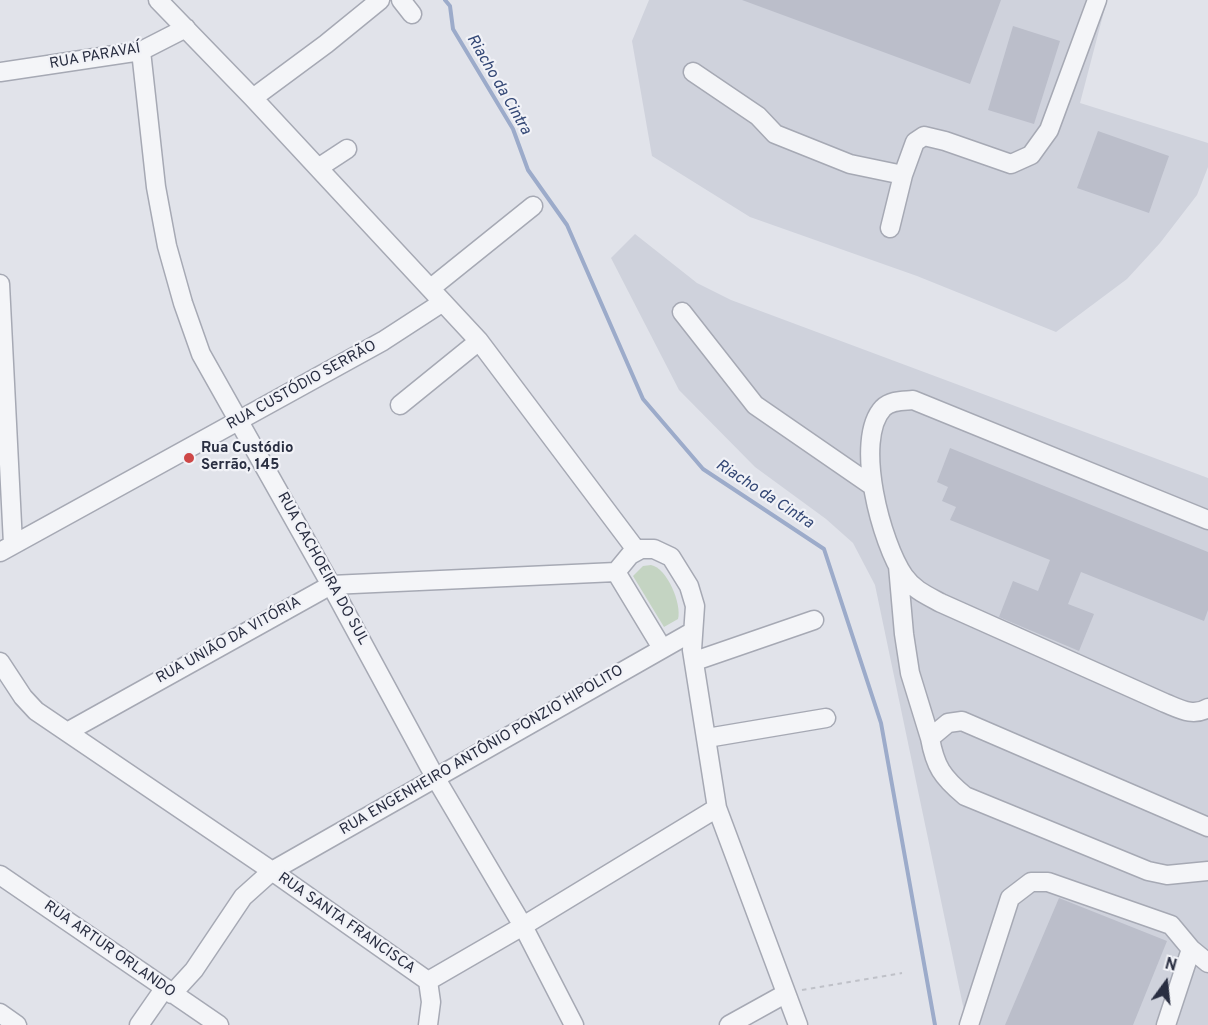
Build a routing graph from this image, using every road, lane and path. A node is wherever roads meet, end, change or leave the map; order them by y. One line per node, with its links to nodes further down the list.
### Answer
1 (158, 0): 4 (street)
2 (380, 0): 8 (street)
3 (1097, 0): 11 (street)
4 (186, 28): 5 (street, RUA PARAVAÍ); 8 (street)
5 (141, 51): 6 (street, RUA PARAVAÍ); 20 (street, RUA CACHOEIRA DO SUL)
6 (0, 72)
7 (693, 72): 11 (street)
8 (253, 98): 10 (street)
9 (347, 149): 10 (street)
10 (318, 168): 15 (street)
11 (903, 175): 13 (street)
12 (533, 206): 15 (street)
13 (890, 228)
14 (0, 284): 21 (street)
15 (430, 288): 16 (street)
16 (443, 302): 18 (street); 20 (street, RUA CUSTÓDIO SERRÃO)
17 (682, 312): 22 (street)
18 (478, 341): 19 (street); 25 (street)
19 (400, 405)
20 (239, 421): 24 (street, RUA CUSTÓDIO SERRÃO); 28 (street, RUA CACHOEIRA DO SUL)
21 (6, 483): 24 (street)
22 (872, 485): 23 (street); 26 (street)
23 (1208, 520)
24 (7, 548)
25 (637, 551): 27 (street); 30 (street)
26 (897, 565): 34 (street); 38 (street)
27 (616, 572): 28 (street, RUA UNIÃO DA VITÓRIA); 31 (street)
28 (331, 585): 36 (street, RUA UNIÃO DA VITÓRIA); 39 (street, RUA CACHOEIRA DO SUL)
29 (814, 620): 32 (street)
30 (692, 632): 31 (street, RUA ENGENHEIRO ANTÔNIO PONZIO HIPOLITO); 32 (street)
31 (662, 648): 39 (street, RUA ENGENHEIRO ANTÔNIO PONZIO HIPOLITO)
32 (695, 661): 37 (street)
33 (0, 663): 36 (street, RUA SANTA FRANCISCA)
34 (1208, 708)
35 (826, 718): 37 (street)
36 (67, 732): 42 (street, RUA SANTA FRANCISCA)
37 (707, 738): 40 (street)
38 (930, 738): 41 (street); 43 (street)
39 (435, 777): 42 (street, RUA ENGENHEIRO ANTÔNIO PONZIO HIPOLITO); 45 (street, RUA CACHOEIRA DO SUL)
40 (717, 808): 45 (street, RUA SANTA FRANCISCA); 51 (street)
41 (1208, 827)
42 (273, 871): 49 (street, RUA SANTA FRANCISCA); 50 (street, RUA ENGENHEIRO ANTÔNIO PONZIO HIPOLITO)
43 (1208, 871)
44 (0, 875): 50 (street, RUA ARTUR ORLANDO)
45 (523, 926): 49 (street, RUA SANTA FRANCISCA); 57 (street, RUA CACHOEIRA DO SUL)
46 (1191, 950): 47 (street); 60 (street); 61 (street)
47 (1208, 963)
48 (902, 973): 51 (path)
49 (428, 981): 56 (street)
50 (168, 992): 54 (street, RUA ENGENHEIRO ANTÔNIO PONZIO HIPOLITO); 55 (street, RUA ARTUR ORLANDO)
51 (784, 993): 58 (street); 59 (street)
52 (0, 1013): 53 (street)
53 (17, 1025)
54 (139, 1025)
55 (219, 1025)
56 (428, 1025)
57 (574, 1025)
58 (729, 1025)
59 (798, 1025)
60 (969, 1025)
61 (1166, 1025)

